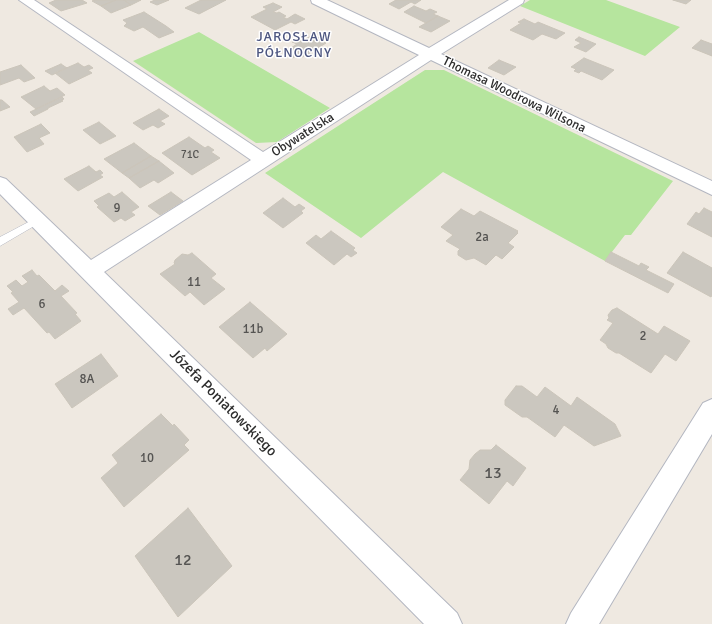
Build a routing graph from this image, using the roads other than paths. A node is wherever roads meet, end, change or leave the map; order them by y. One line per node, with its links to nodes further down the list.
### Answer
1 (25, 0): 5 (street)
2 (317, 0): 4 (street, Thomasa Woodrowa Wilsona)
3 (518, 0): 4 (street, Obywatelska)
4 (430, 54): 5 (street, Obywatelska); 7 (street, Thomasa Woodrowa Wilsona)
5 (263, 160): 10 (street, Obywatelska)
6 (0, 183): 8 (street, Józefa Poniatowskiego)
7 (712, 189)
8 (38, 220): 9 (lane); 10 (street, Józefa Poniatowskiego)
9 (0, 242)
10 (90, 271): 12 (street, Józefa Poniatowskiego)
11 (712, 411): 13 (street)
12 (446, 624)
13 (582, 624)

